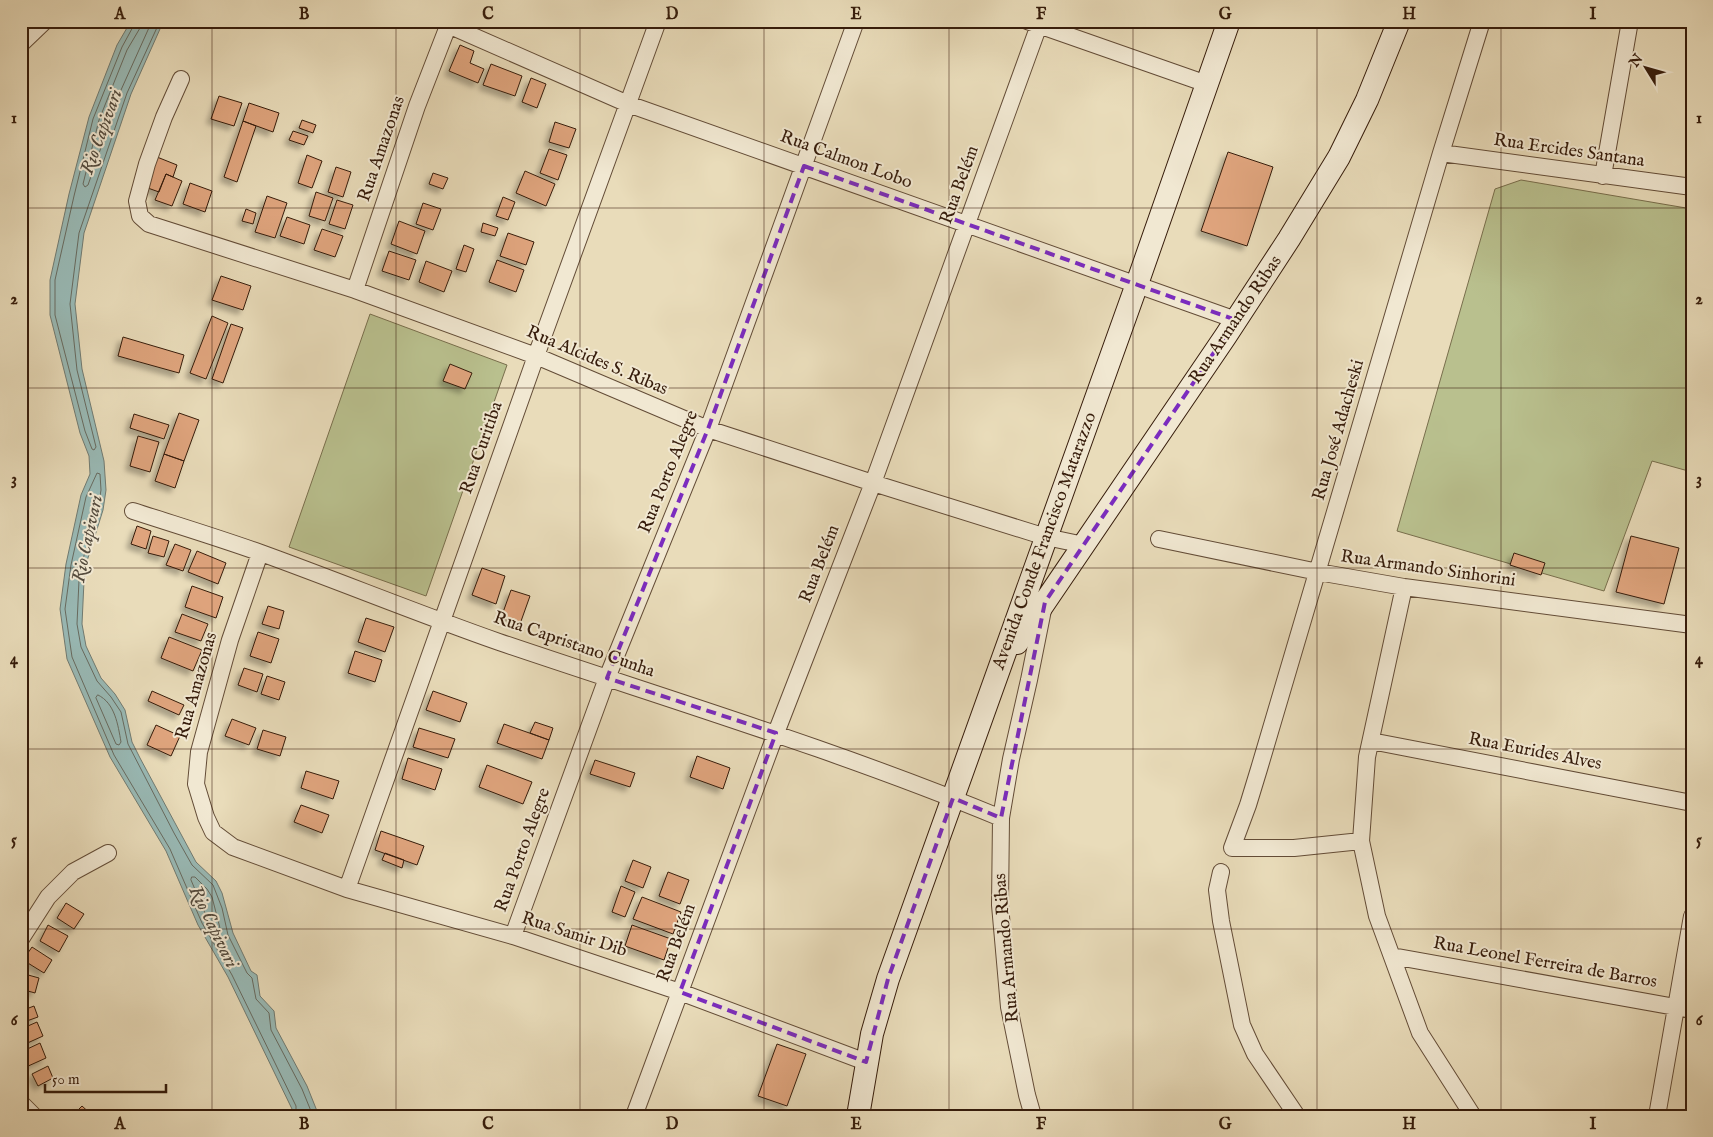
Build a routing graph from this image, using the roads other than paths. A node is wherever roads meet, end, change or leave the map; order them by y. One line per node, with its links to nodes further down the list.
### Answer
1 (45, 21): 10 (street)
2 (658, 21): 13 (street, Rua Curitiba)
3 (856, 21): 15 (street, Rua Porto Alegre)
4 (1229, 21): 12 (street, Avenida Conde Francisco Matarazzo)
5 (1399, 21): 21 (street, Rua Armando Ribas)
6 (1482, 21): 14 (street, Rua José Adacheski)
7 (1630, 21): 16 (street)
8 (449, 23): 13 (street, Rua Calmon Lobo); 20 (street, Rua Amazonas)
9 (1033, 23): 12 (street); 18 (street, Rua Belém)
10 (21, 44)
11 (181, 80): 20 (street, Rua Alcides S. Ribas)
12 (1207, 84): 19 (street, Avenida Conde Francisco Matarazzo)
13 (628, 104): 15 (street, Rua Calmon Lobo); 22 (street, Rua Curitiba)
14 (1441, 153): 16 (street, Rua Ercides Santana); 30 (street, Rua José Adacheski)
15 (804, 166): 18 (street, Rua Calmon Lobo); 23 (street, Rua Porto Alegre)
16 (1603, 176): 17 (street, Rua Ercides Santana)
17 (1692, 187)
18 (967, 224): 19 (street, Rua Calmon Lobo); 24 (street, Rua Belém)
19 (1137, 284): 21 (street, Rua Calmon Lobo); 26 (street, Avenida Conde Francisco Matarazzo)
20 (355, 290): 22 (street, Rua Alcides S. Ribas)
21 (1236, 320): 28 (street, Rua Armando Ribas)
22 (536, 356): 23 (street, Rua Alcides S. Ribas); 33 (street, Rua Curitiba)
23 (708, 429): 24 (street, Rua Alcides S. Ribas); 36 (street, Rua Porto Alegre)
24 (873, 483): 26 (street, Rua Alcides S. Ribas); 37 (street, Rua Belém)
25 (133, 511): 29 (street, Rua Capristano Cunha)
26 (1046, 537): 28 (street, Rua Alcides S. Ribas); 35 (street, Avenida Conde Francisco Matarazzo)
27 (1160, 539): 30 (street, Rua Armando Sinhorini)
28 (1084, 545): 32 (street, Rua Armando Ribas)
29 (260, 553): 33 (street, Rua Capristano Cunha); 42 (street, Rua Amazonas)
30 (1318, 572): 31 (street, Rua Armando Sinhorini); 43 (street, Rua José Adacheski)
31 (1404, 587): 34 (street, Rua Armando Sinhorini); 38 (street)
32 (1045, 602): 35 (street, Rua Armando Ribas); 41 (street, Rua Armando Ribas)
33 (442, 622): 36 (street, Rua Capristano Cunha); 46 (street, Rua Curitiba)
34 (1692, 625)
35 (999, 670): 39 (street, Avenida Conde Francisco Matarazzo)
36 (606, 678): 37 (street, Rua Capristano Cunha); 48 (street, Rua Porto Alegre)
37 (776, 733): 39 (street, Rua Capristano Cunha); 51 (street, Rua Belém)
38 (1371, 741): 40 (street, Rua Eurides Alves); 43 (street)
39 (953, 798): 41 (street, Rua Capristano Cunha); 53 (street, Avenida Conde Francisco Matarazzo)
40 (1692, 803)
41 (1001, 818): 58 (street, Rua Armando Ribas)
42 (213, 832): 46 (street, Rua Samir Dib)
43 (1361, 841): 50 (street)
44 (108, 853): 49 (street)
45 (1221, 872): 59 (street)
46 (347, 889): 48 (street, Rua Samir Dib)
47 (1692, 916): 52 (street)
48 (513, 936): 51 (street, Rua Samir Dib)
49 (21, 939)
50 (1392, 956): 52 (street, Rua Leonel Ferreira de Barros); 60 (street)
51 (680, 992): 53 (street, Rua Samir Dib); 56 (street, Rua Belém)
52 (1684, 1008): 61 (street)
53 (866, 1062): 57 (street, Avenida Conde Francisco Matarazzo)
54 (21, 1103): 55 (street)
55 (34, 1116)
56 (634, 1116)
57 (858, 1116)
58 (1033, 1116)
59 (1297, 1116)
60 (1473, 1116)
61 (1656, 1116)

